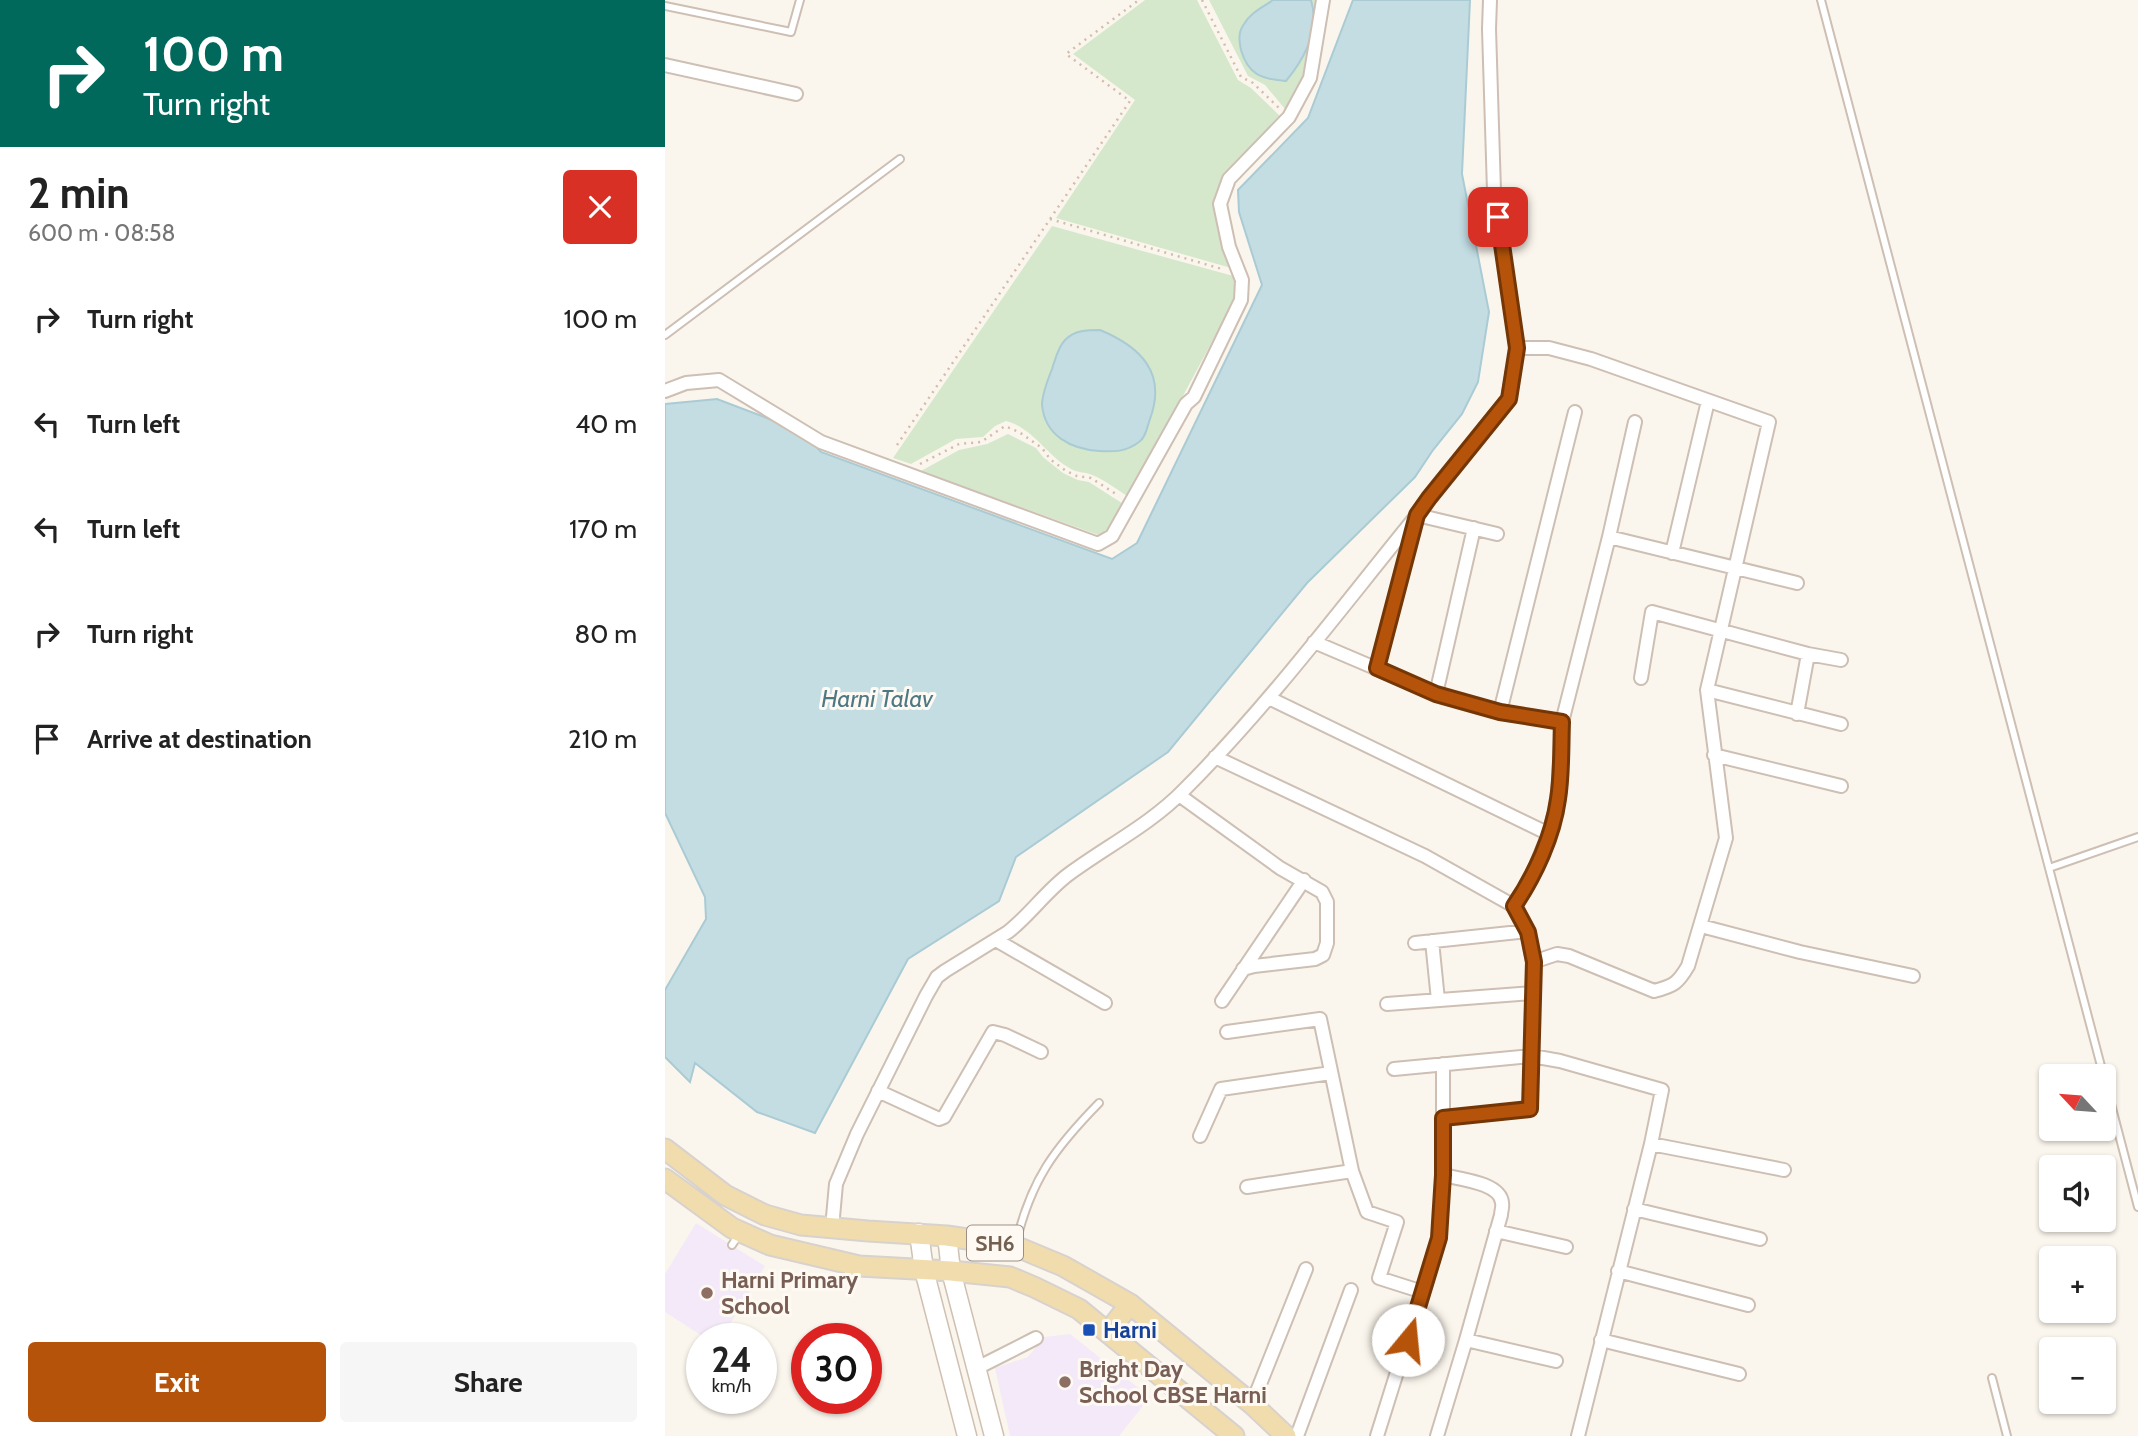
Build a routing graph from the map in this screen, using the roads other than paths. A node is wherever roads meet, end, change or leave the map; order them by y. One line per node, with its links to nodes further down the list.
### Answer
1 (800, 0): 5 (lane)
2 (1324, 0): 11 (street)
3 (1490, 0): 10 (street)
4 (1821, 0): 41 (lane)
5 (665, 6)
6 (665, 65): 7 (street)
7 (796, 94)
8 (901, 159): 9 (lane)
9 (665, 335)
10 (1517, 348): 12 (street); 15 (street)
11 (665, 391)
12 (1708, 401): 19 (street); 20 (street)
13 (1575, 412): 31 (street)
14 (1635, 422): 18 (street)
15 (1417, 515): 16 (street); 23 (street); 26 (street)
16 (1474, 528): 17 (street); 29 (street)
17 (1497, 534)
18 (1609, 537): 19 (street); 33 (street)
19 (1672, 554): 20 (street)
20 (1736, 567): 21 (street); 22 (street)
21 (1797, 583)
22 (1720, 630): 24 (street); 27 (street); 28 (street)
23 (1314, 642): 26 (street); 30 (street)
24 (1808, 654): 25 (street); 32 (street)
25 (1841, 660)
26 (1377, 668): 29 (street)
27 (1641, 678)
28 (1707, 690): 32 (street); 35 (street)
29 (1436, 694): 31 (street)
30 (1269, 698): 36 (street); 39 (street)
31 (1500, 712): 33 (street)
32 (1797, 714): 34 (street)
33 (1562, 722): 39 (street)
34 (1842, 724)
35 (1714, 755): 37 (street); 44 (street)
36 (1215, 757): 38 (street); 43 (street)
37 (1841, 786)
38 (1179, 795): 42 (street); 46 (street)
39 (1549, 834): 43 (street)
40 (2138, 837): 41 (lane)
41 (2049, 868): 74 (lane)
42 (1304, 880): 50 (street); 50 (street)
43 (1514, 906): 45 (street)
44 (1701, 926): 49 (street); 51 (street)
45 (1528, 932): 47 (street); 49 (street)
46 (996, 940): 55 (street); 63 (street)
47 (1432, 941): 48 (street); 54 (street)
48 (1415, 943)
49 (1534, 962): 52 (street)
50 (1243, 969): 53 (street)
51 (1913, 976)
52 (1533, 993): 54 (street); 59 (street)
53 (1222, 1000)
54 (1438, 1000): 56 (street)
55 (1105, 1003)
56 (1387, 1004)
57 (1227, 1032): 62 (street)
58 (1041, 1052): 63 (street)
59 (1532, 1056): 60 (street); 65 (street); 67 (street)
60 (1443, 1064): 61 (street); 65 (street)
61 (1394, 1069)
62 (1331, 1073): 66 (street); 70 (street)
63 (878, 1091): 76 (street)
64 (1099, 1103): 81 (lane)
65 (1443, 1118): 71 (street)
66 (1200, 1136)
67 (1651, 1144): 69 (street); 75 (street)
68 (665, 1149): 76 (main road, SH6)
69 (1784, 1170)
70 (1352, 1171): 73 (street); 88 (street)
71 (1443, 1175): 77 (street); 88 (street)
72 (665, 1179): 84 (main road, SH6)
73 (1247, 1187)
74 (2138, 1207)
75 (1635, 1209): 80 (street); 86 (street)
76 (832, 1228): 78 (main road, SH6)
77 (1496, 1231): 82 (street); 93 (street)
78 (919, 1233): 79 (main road, SH6); 84 (street)
79 (947, 1236): 81 (main road, SH6); 85 (street)
80 (1760, 1239)
81 (1015, 1246): 89 (main road, SH6)
82 (1566, 1247)
83 (1306, 1269): 99 (street)
84 (923, 1270): 85 (main road, SH6); 100 (street)
85 (951, 1271): 91 (main road, SH6); 96 (street)
86 (1618, 1271): 90 (street); 94 (street)
87 (1351, 1290): 104 (street)
88 (1423, 1292): 105 (street)
89 (1130, 1304): 91 (main road); 99 (main road, SH6)
90 (1748, 1305)
91 (1108, 1332): 102 (main road, SH6)
92 (1036, 1338): 96 (street)
93 (1466, 1340): 95 (street); 106 (street)
94 (1601, 1340): 97 (street); 107 (street)
95 (1556, 1361)
96 (977, 1368): 101 (street)
97 (1739, 1374)
98 (1992, 1378): 108 (lane)
99 (1252, 1404): 103 (main road, SH6)
100 (967, 1436)
101 (994, 1436)
102 (1234, 1436)
103 (1286, 1436)
104 (1297, 1436)
105 (1377, 1436)
106 (1437, 1436)
107 (1578, 1436)
108 (2007, 1436)

